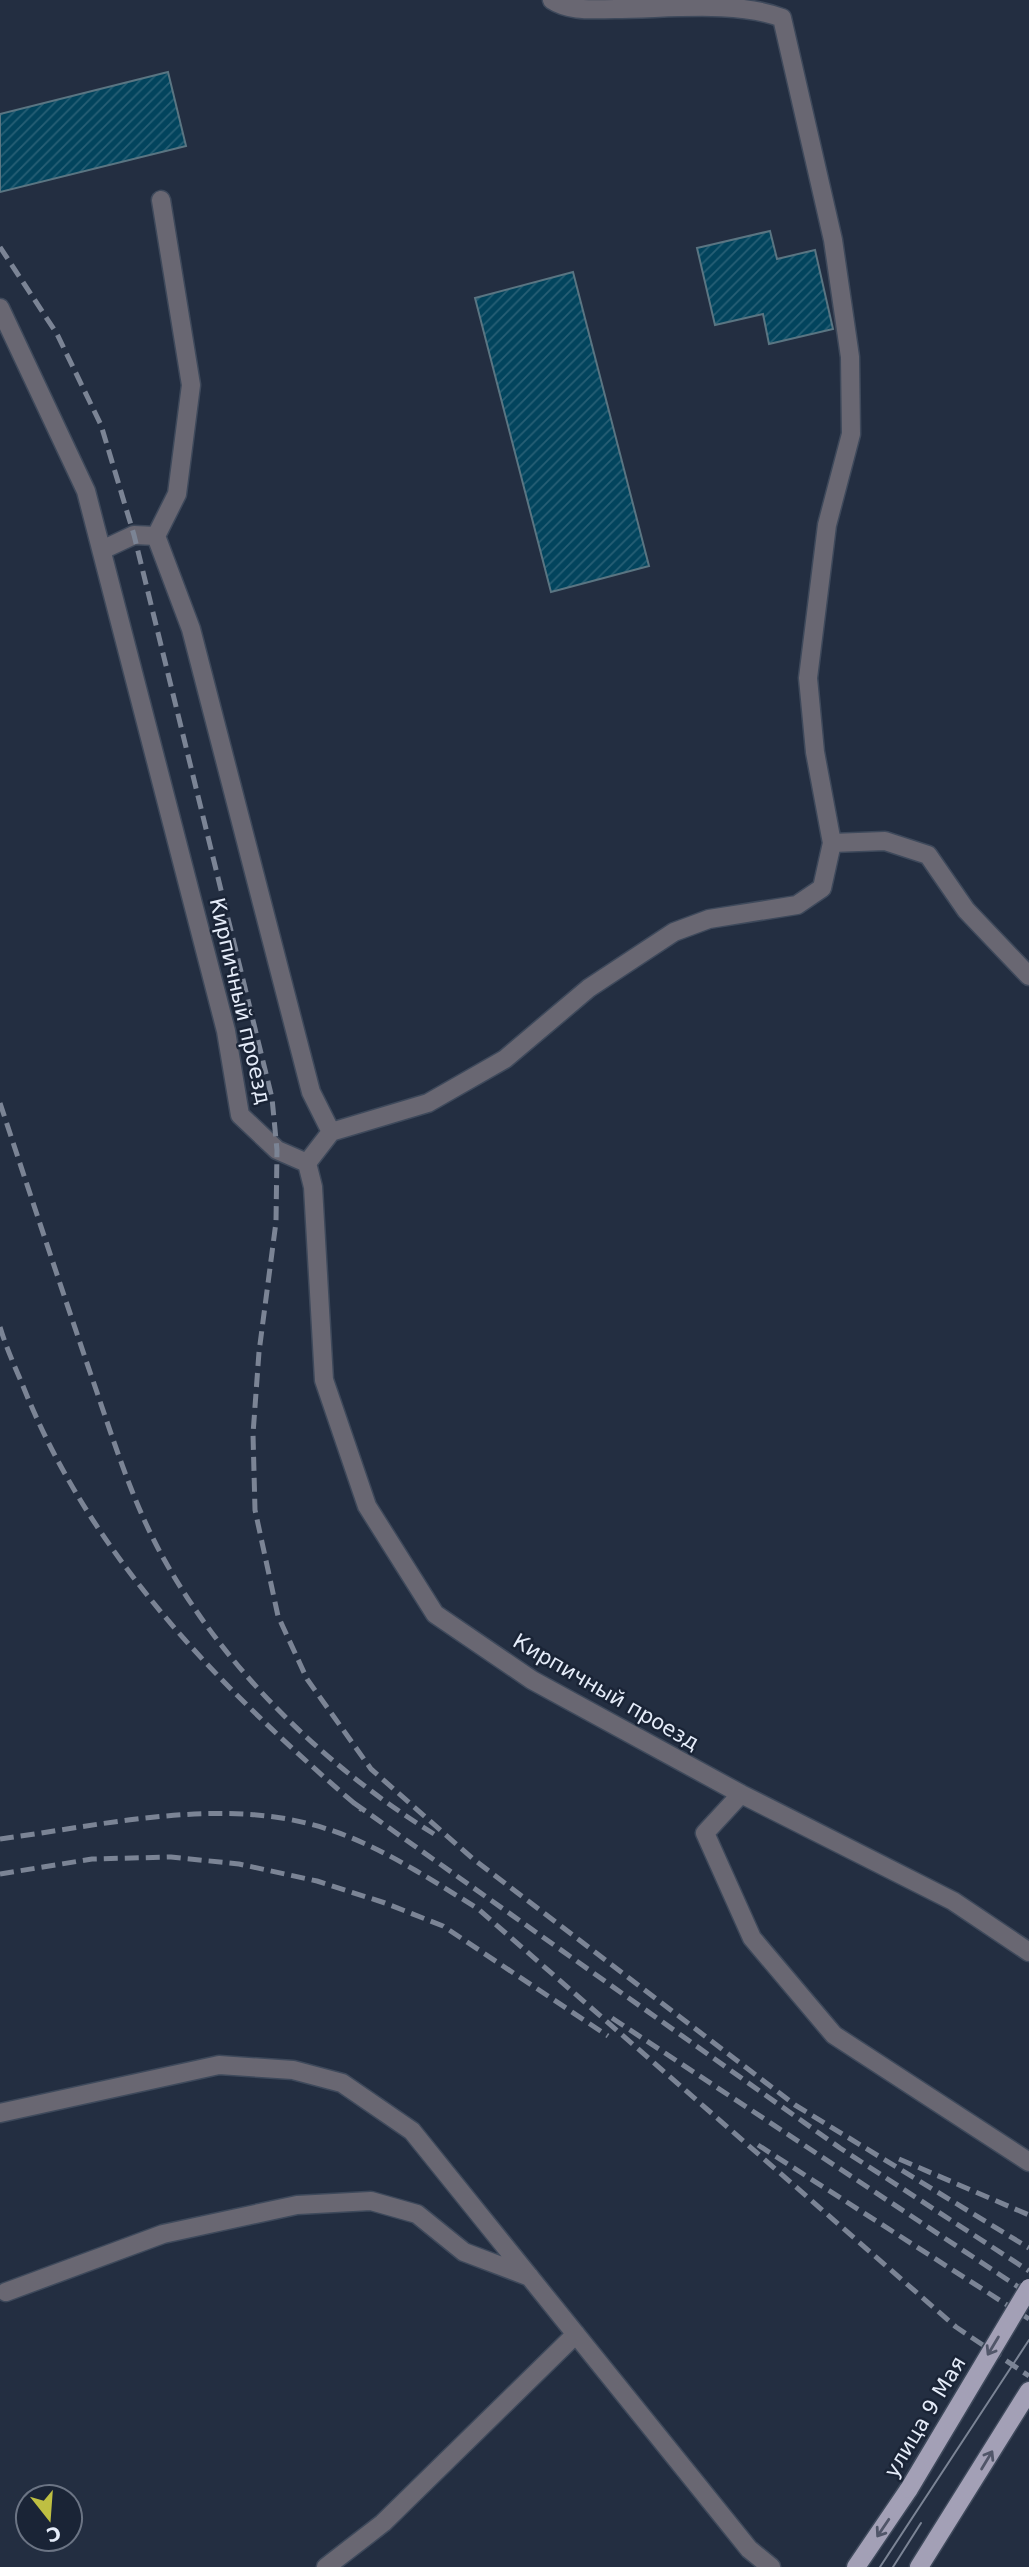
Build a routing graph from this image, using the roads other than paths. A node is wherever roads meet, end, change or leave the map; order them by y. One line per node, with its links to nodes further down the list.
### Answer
1 (552, 0): 6 (street)
2 (161, 200): 4 (street)
3 (0, 308): 5 (street, Кирпичный проезд)
4 (156, 536): 5 (street); 8 (street)
5 (102, 550): 9 (street, Кирпичный проезд)
6 (832, 843): 7 (street); 8 (street)
7 (1029, 976)
8 (331, 1132): 9 (street)
9 (307, 1163): 10 (street, Кирпичный проезд)
10 (741, 1794): 11 (street, Кирпичный проезд); 13 (street)
11 (1029, 1952)
12 (0, 2113): 14 (street)
13 (1029, 2162)
14 (530, 2277): 16 (street); 17 (street)
15 (1029, 2288): 21 (main road, улица 9 Мая, one-way to 21, bridge)
16 (6, 2292)
17 (576, 2334): 19 (street); 20 (street)
18 (1029, 2391): 22 (main road, one-way to 18)
19 (326, 2567)
20 (771, 2567)
21 (856, 2567)
22 (919, 2567)

